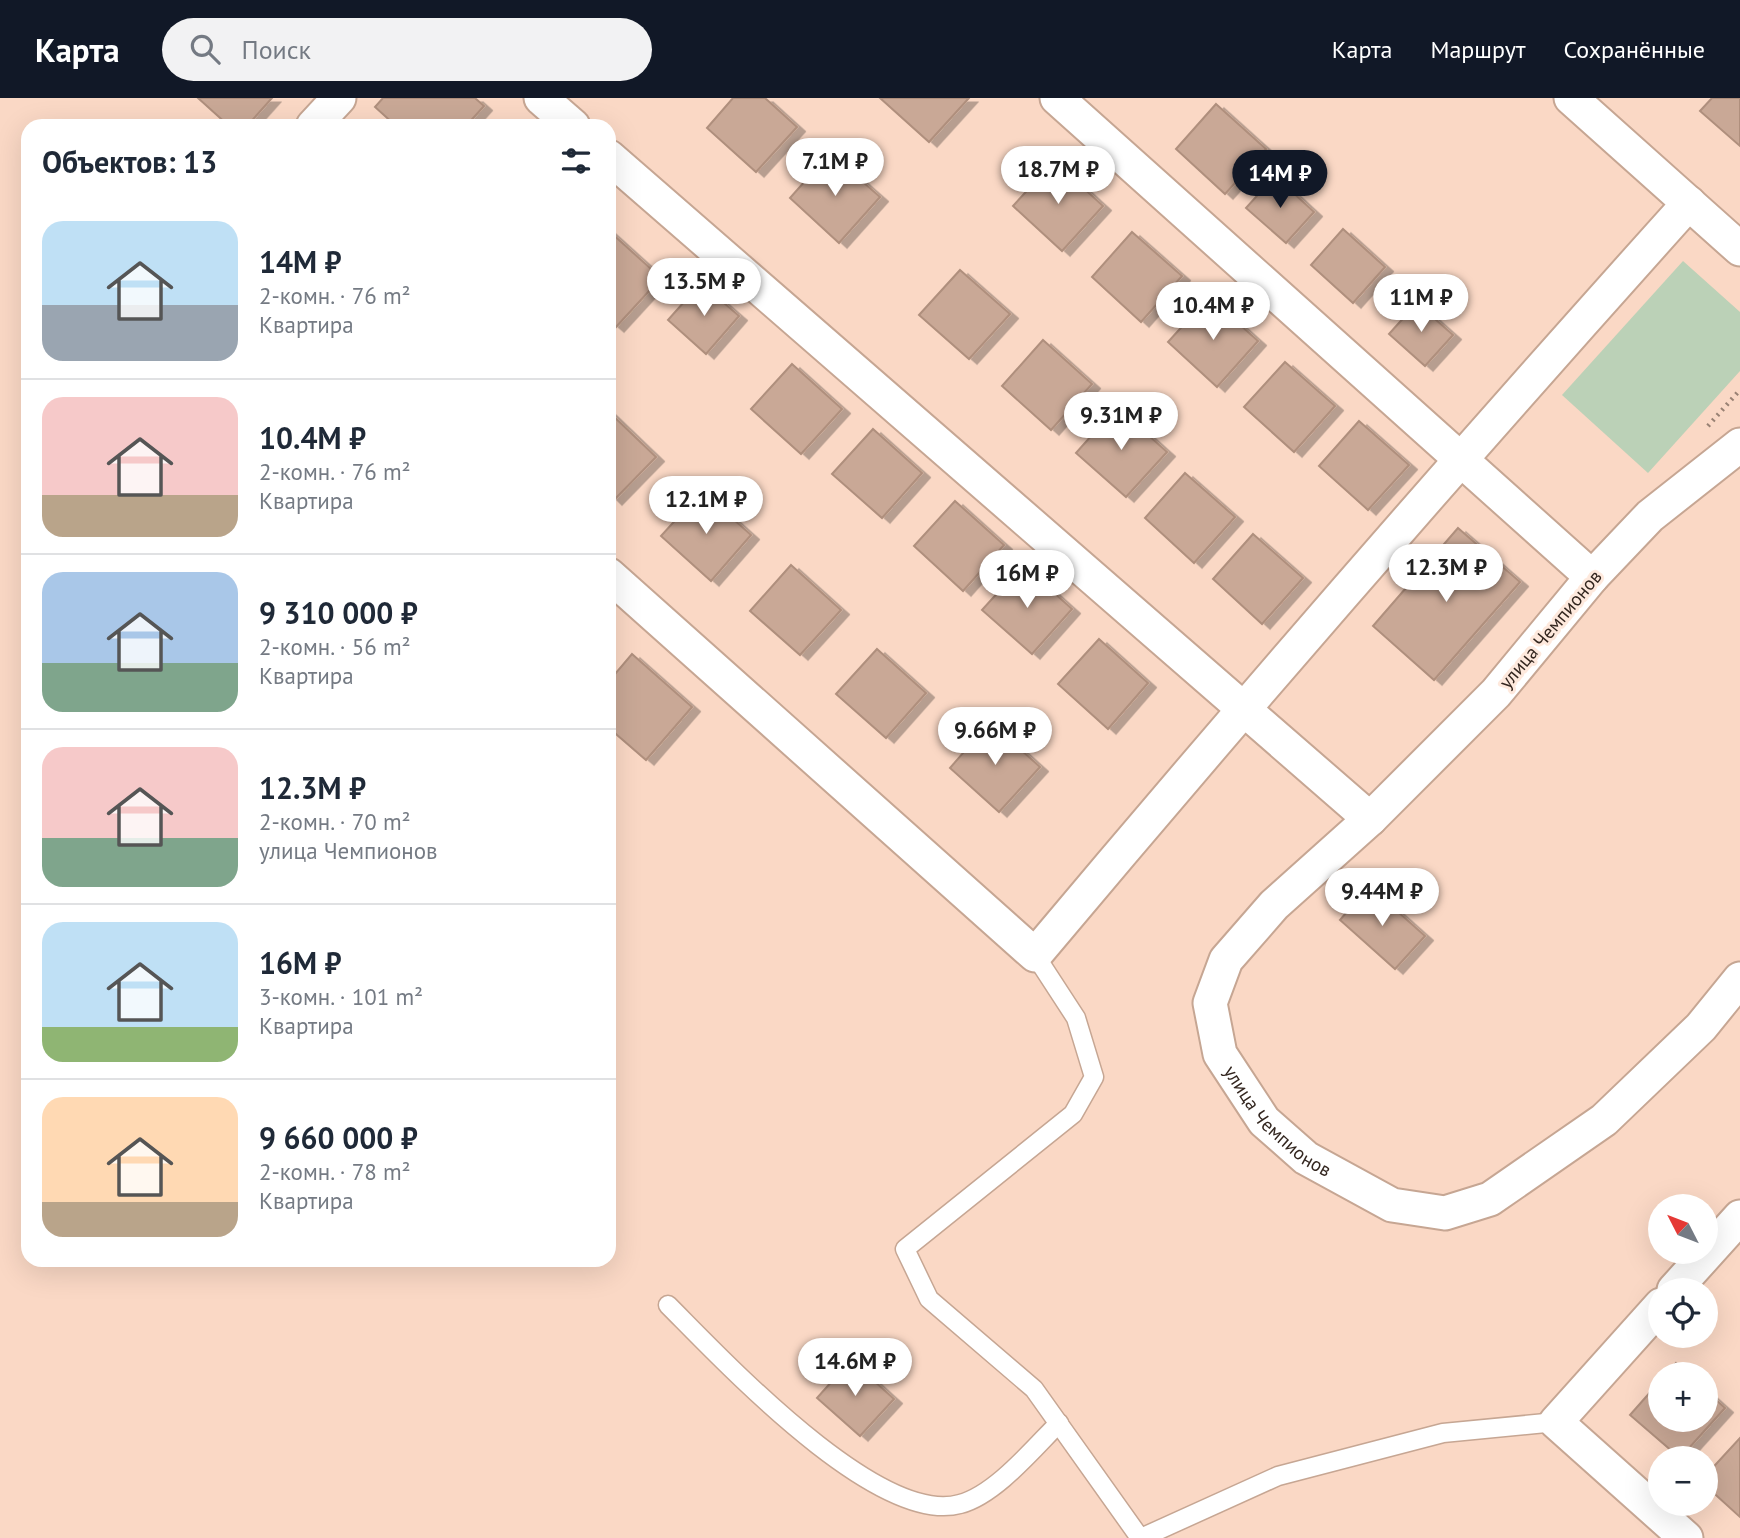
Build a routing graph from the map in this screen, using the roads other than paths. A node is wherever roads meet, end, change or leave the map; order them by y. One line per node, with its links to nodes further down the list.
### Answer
1 (339, 98): 5 (street)
2 (541, 98): 6 (street)
3 (1057, 98): 11 (street)
4 (1571, 98): 8 (street)
5 (320, 119)
6 (565, 119)
7 (616, 163): 14 (street)
8 (1689, 203): 9 (street); 11 (street)
9 (1740, 249)
10 (1740, 445): 12 (street, улица Чемпионов)
11 (1460, 457): 12 (street); 14 (street)
12 (1592, 577): 15 (street, улица Чемпионов)
13 (616, 581): 16 (street)
14 (1241, 709): 15 (street); 16 (street)
15 (1370, 819): 17 (street, улица Чемпионов)
16 (1035, 955): 23 (lane)
17 (1740, 979)
18 (1740, 1217): 19 (street)
19 (1686, 1278)
20 (668, 1305): 23 (lane)
21 (1648, 1319): 22 (street)
22 (1556, 1422): 24 (lane); 25 (street)
23 (1059, 1423): 24 (lane)
24 (1140, 1538)
25 (1686, 1538)

